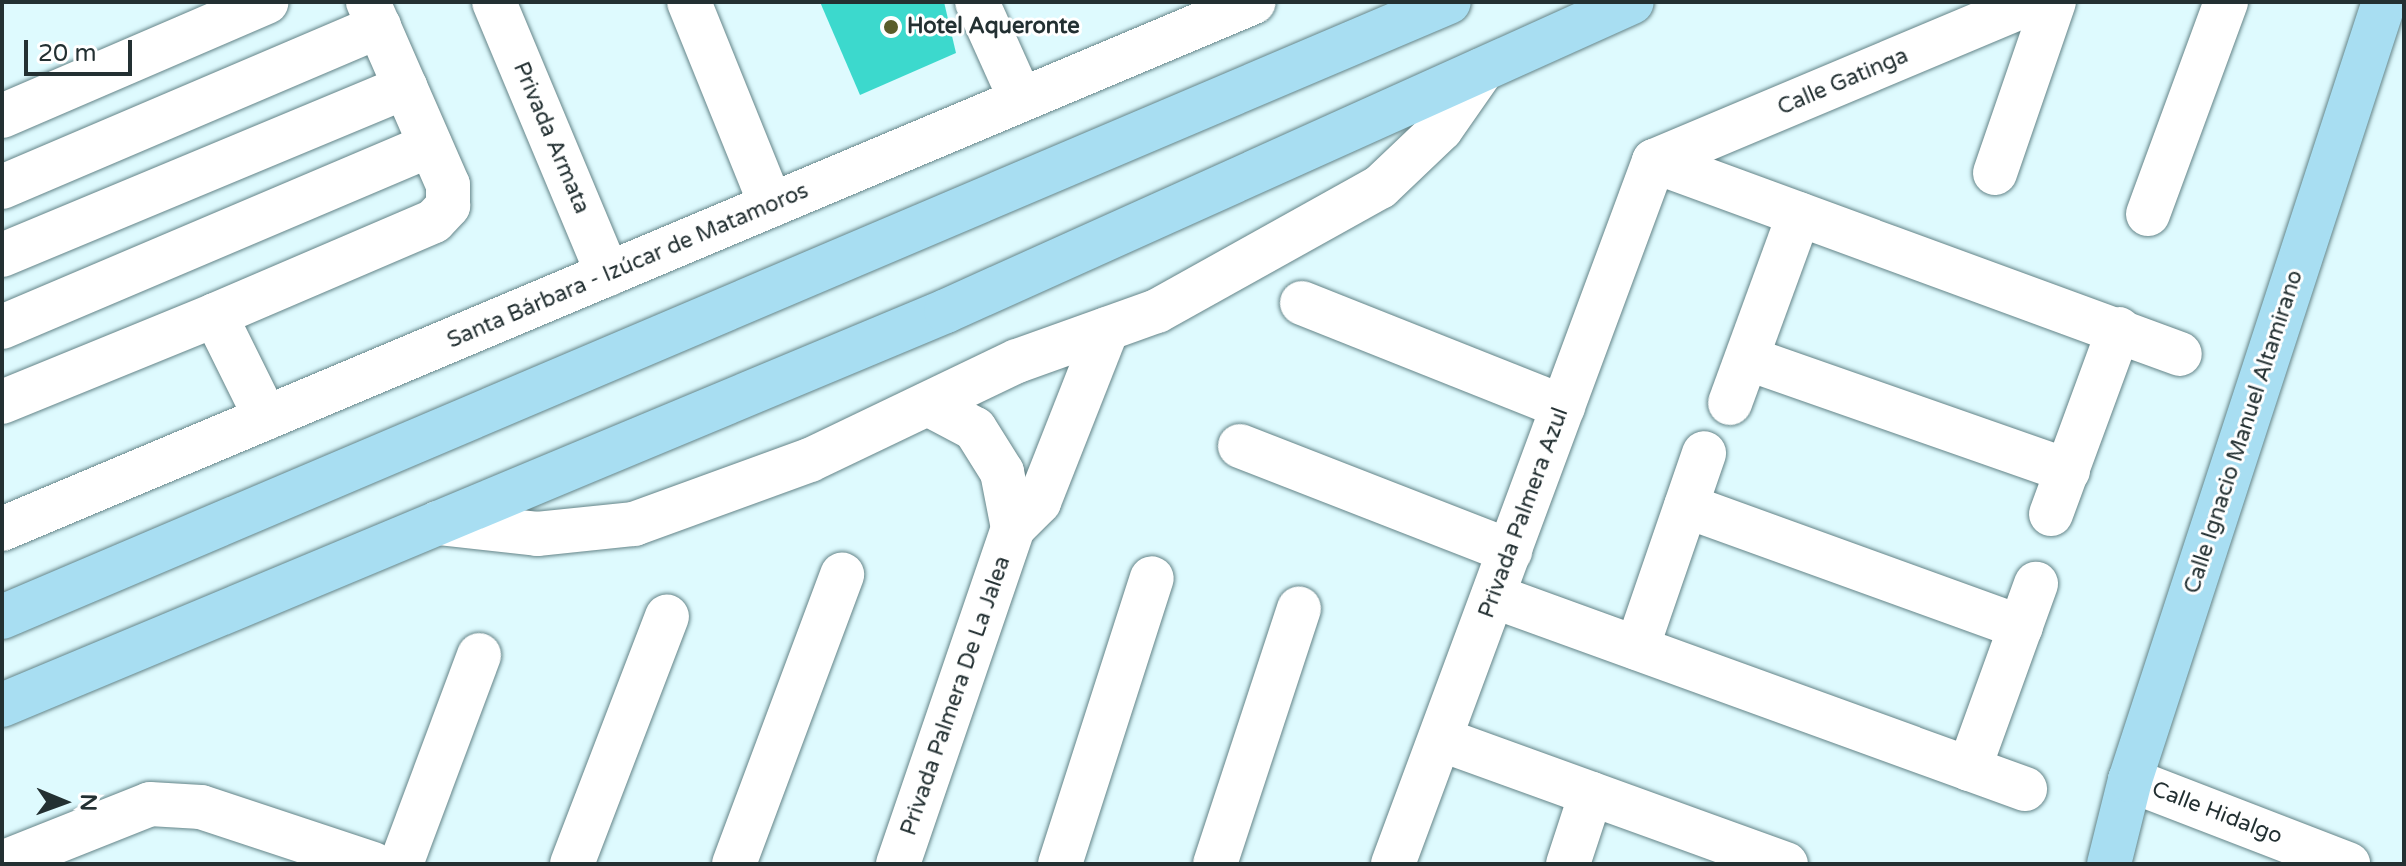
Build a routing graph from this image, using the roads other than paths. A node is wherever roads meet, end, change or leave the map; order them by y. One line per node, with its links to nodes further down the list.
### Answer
1 (267, 2): 16 (street)
2 (494, 2): 25 (street, Privada Armata)
3 (689, 2): 21 (street)
4 (977, 2): 15 (street)
5 (1254, 2): 15 (street, Santa Bárbara - Izúcar de Matamoros)
6 (1449, 2): 52 (main road)
7 (1632, 2): 13 (main road)
8 (2033, 2): 18 (street, Calle Gatinga)
9 (2054, 2): 19 (street)
10 (2226, 2): 23 (street)
11 (2384, 2): 60 (main road, Calle Ignacio Manuel Altamirano)
12 (374, 14): 14 (street); 20 (street)
13 (1482, 70): 29 (street); 43 (main road)
14 (405, 87): 17 (street); 24 (street)
15 (1021, 100): 21 (street, Santa Bárbara - Izúcar de Matamoros)
16 (2, 116)
17 (430, 145): 27 (street); 28 (street)
18 (1654, 161): 22 (street); 36 (street, Privada Palmera Azul)
19 (1995, 173)
20 (2, 187)
21 (771, 205): 25 (street, Santa Bárbara - Izúcar de Matamoros)
22 (1799, 214): 30 (street); 32 (street)
23 (2148, 214)
24 (2, 255)
25 (608, 274): 37 (street, Santa Bárbara - Izúcar de Matamoros)
26 (1302, 303): 36 (street)
27 (215, 315): 33 (street); 37 (street)
28 (2, 327)
29 (1107, 329): 35 (street); 44 (street, Privada Palmera De La Jalea)
30 (2119, 329): 31 (street); 40 (street)
31 (2180, 354)
32 (1749, 359): 34 (street); 40 (street)
33 (2, 402)
34 (1730, 403)
35 (928, 404): 43 (street); 44 (street, Privada Palmera De La Jalea)
36 (1563, 407): 46 (street, Privada Palmera Azul)
37 (266, 418): 45 (street, Santa Bárbara - Izúcar de Matamoros)
38 (1240, 446): 46 (street)
39 (1704, 453): 41 (street)
40 (2068, 471): 42 (street)
41 (1686, 506): 54 (street); 55 (street)
42 (2051, 514)
43 (438, 523): 57 (main road)
44 (1013, 528): 68 (street, Privada Palmera De La Jalea)
45 (2, 529)
46 (1510, 551): 50 (street, Privada Palmera Azul)
47 (842, 575): 67 (street)
48 (1152, 578): 69 (street)
49 (2036, 584): 54 (street)
50 (1493, 596): 55 (street); 58 (street, Privada Palmera Azul)
51 (1299, 608): 70 (street)
52 (2, 617)
53 (667, 617): 66 (street)
54 (2021, 627): 59 (street)
55 (1637, 648): 59 (street)
56 (479, 655): 65 (street)
57 (2, 705)
58 (1440, 739): 62 (street); 71 (street, Privada Palmera Azul)
59 (1969, 769): 61 (street)
60 (2130, 780): 74 (main road, Calle Ignacio Manuel Altamirano); 75 (street, Calle Hidalgo)
61 (2025, 789)
62 (1591, 794): 72 (street); 73 (street)
63 (2, 863): 64 (street)
64 (373, 864)
65 (401, 864)
66 (572, 864)
67 (734, 864)
68 (898, 864)
69 (1060, 864)
70 (1215, 864)
71 (1393, 864)
72 (1568, 864)
73 (1786, 864)
74 (2109, 864)
75 (2348, 864)

